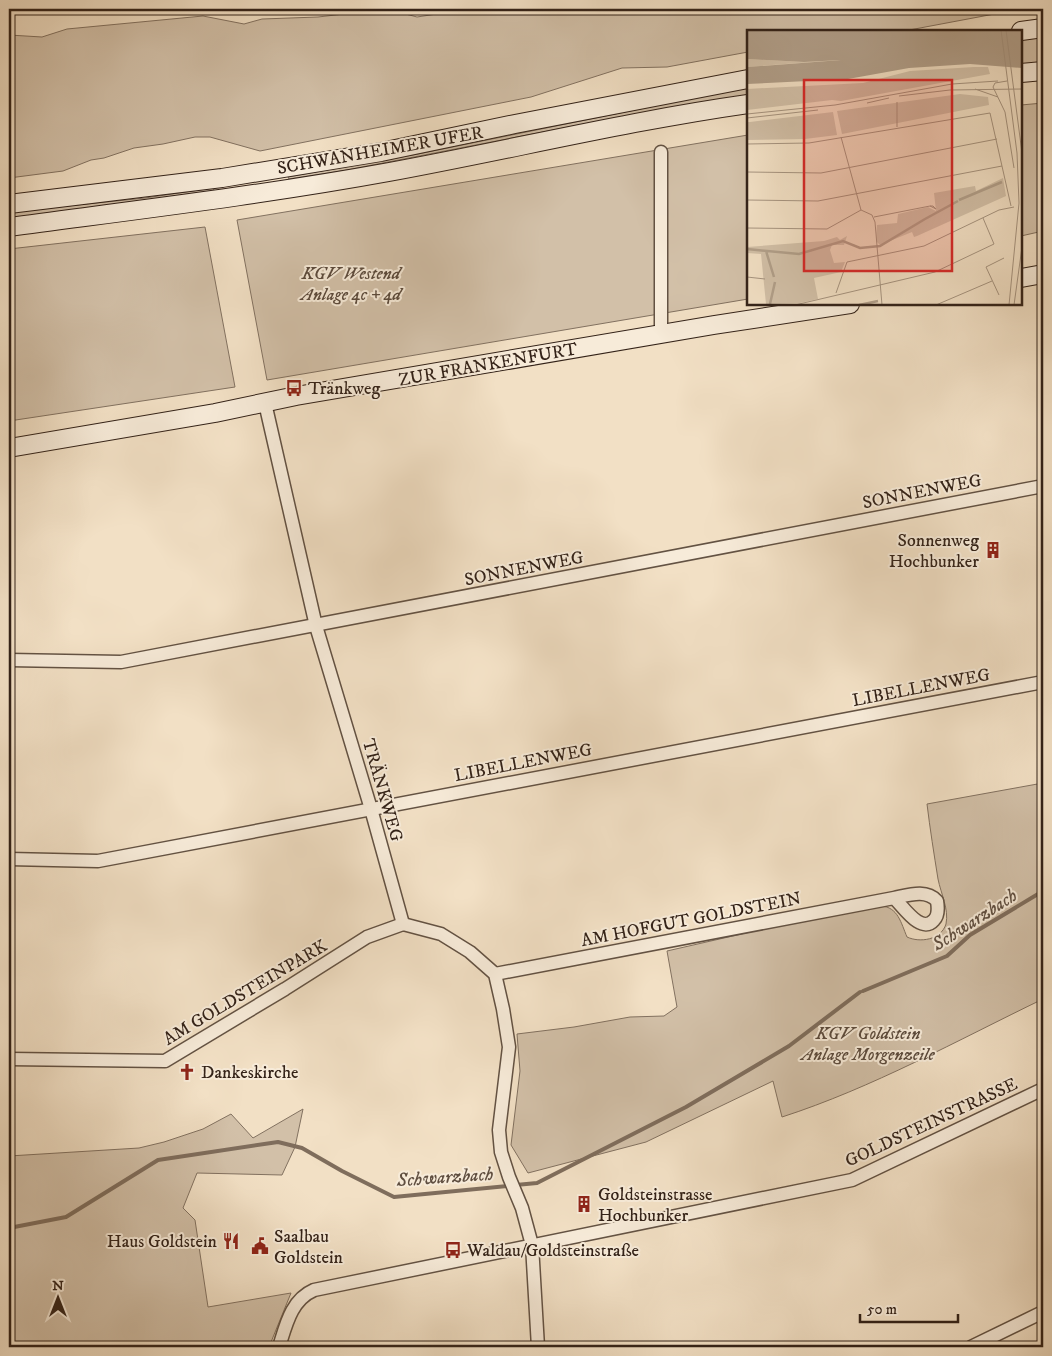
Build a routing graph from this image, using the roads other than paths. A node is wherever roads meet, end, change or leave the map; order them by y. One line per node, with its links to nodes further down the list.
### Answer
1 (1043, 28): 2 (main road)
2 (1022, 32)
3 (1043, 72): 4 (main road)
4 (1022, 73)
5 (747, 80): 8 (main road, SCHWANHEIMER UFER)
6 (747, 104): 9 (main road, SCHWANHEIMER UFER)
7 (660, 152): 13 (street)
8 (9, 204)
9 (9, 227)
10 (1043, 274): 11 (main road)
11 (1022, 278)
12 (844, 305): 13 (main road, ZUR FRANKENFURT)
13 (661, 334): 14 (main road, ZUR FRANKENFURT)
14 (265, 403): 15 (main road, ZUR FRANKENFURT); 17 (street, TRÄNKWEG)
15 (9, 448)
16 (1043, 486): 17 (street, SONNENWEG)
17 (316, 626): 18 (street, SONNENWEG); 20 (street, TRÄNKWEG)
18 (9, 660)
19 (1043, 682): 20 (street, LIBELLENWEG)
20 (371, 809): 21 (street, LIBELLENWEG); 23 (street, TRÄNKWEG)
21 (9, 859)
22 (894, 898): 24 (street, AM HOFGUT GOLDSTEIN)
23 (403, 924): 24 (street); 25 (street, AM GOLDSTEINPARK)
24 (495, 974): 27 (street)
25 (9, 1059)
26 (1043, 1089): 27 (street, GOLDSTEINSTRASSE)
27 (532, 1245): 29 (street, GOLDSTEINSTRASSE); 30 (street)
28 (1043, 1312): 31 (street)
29 (279, 1347)
30 (538, 1347)
31 (971, 1347)

